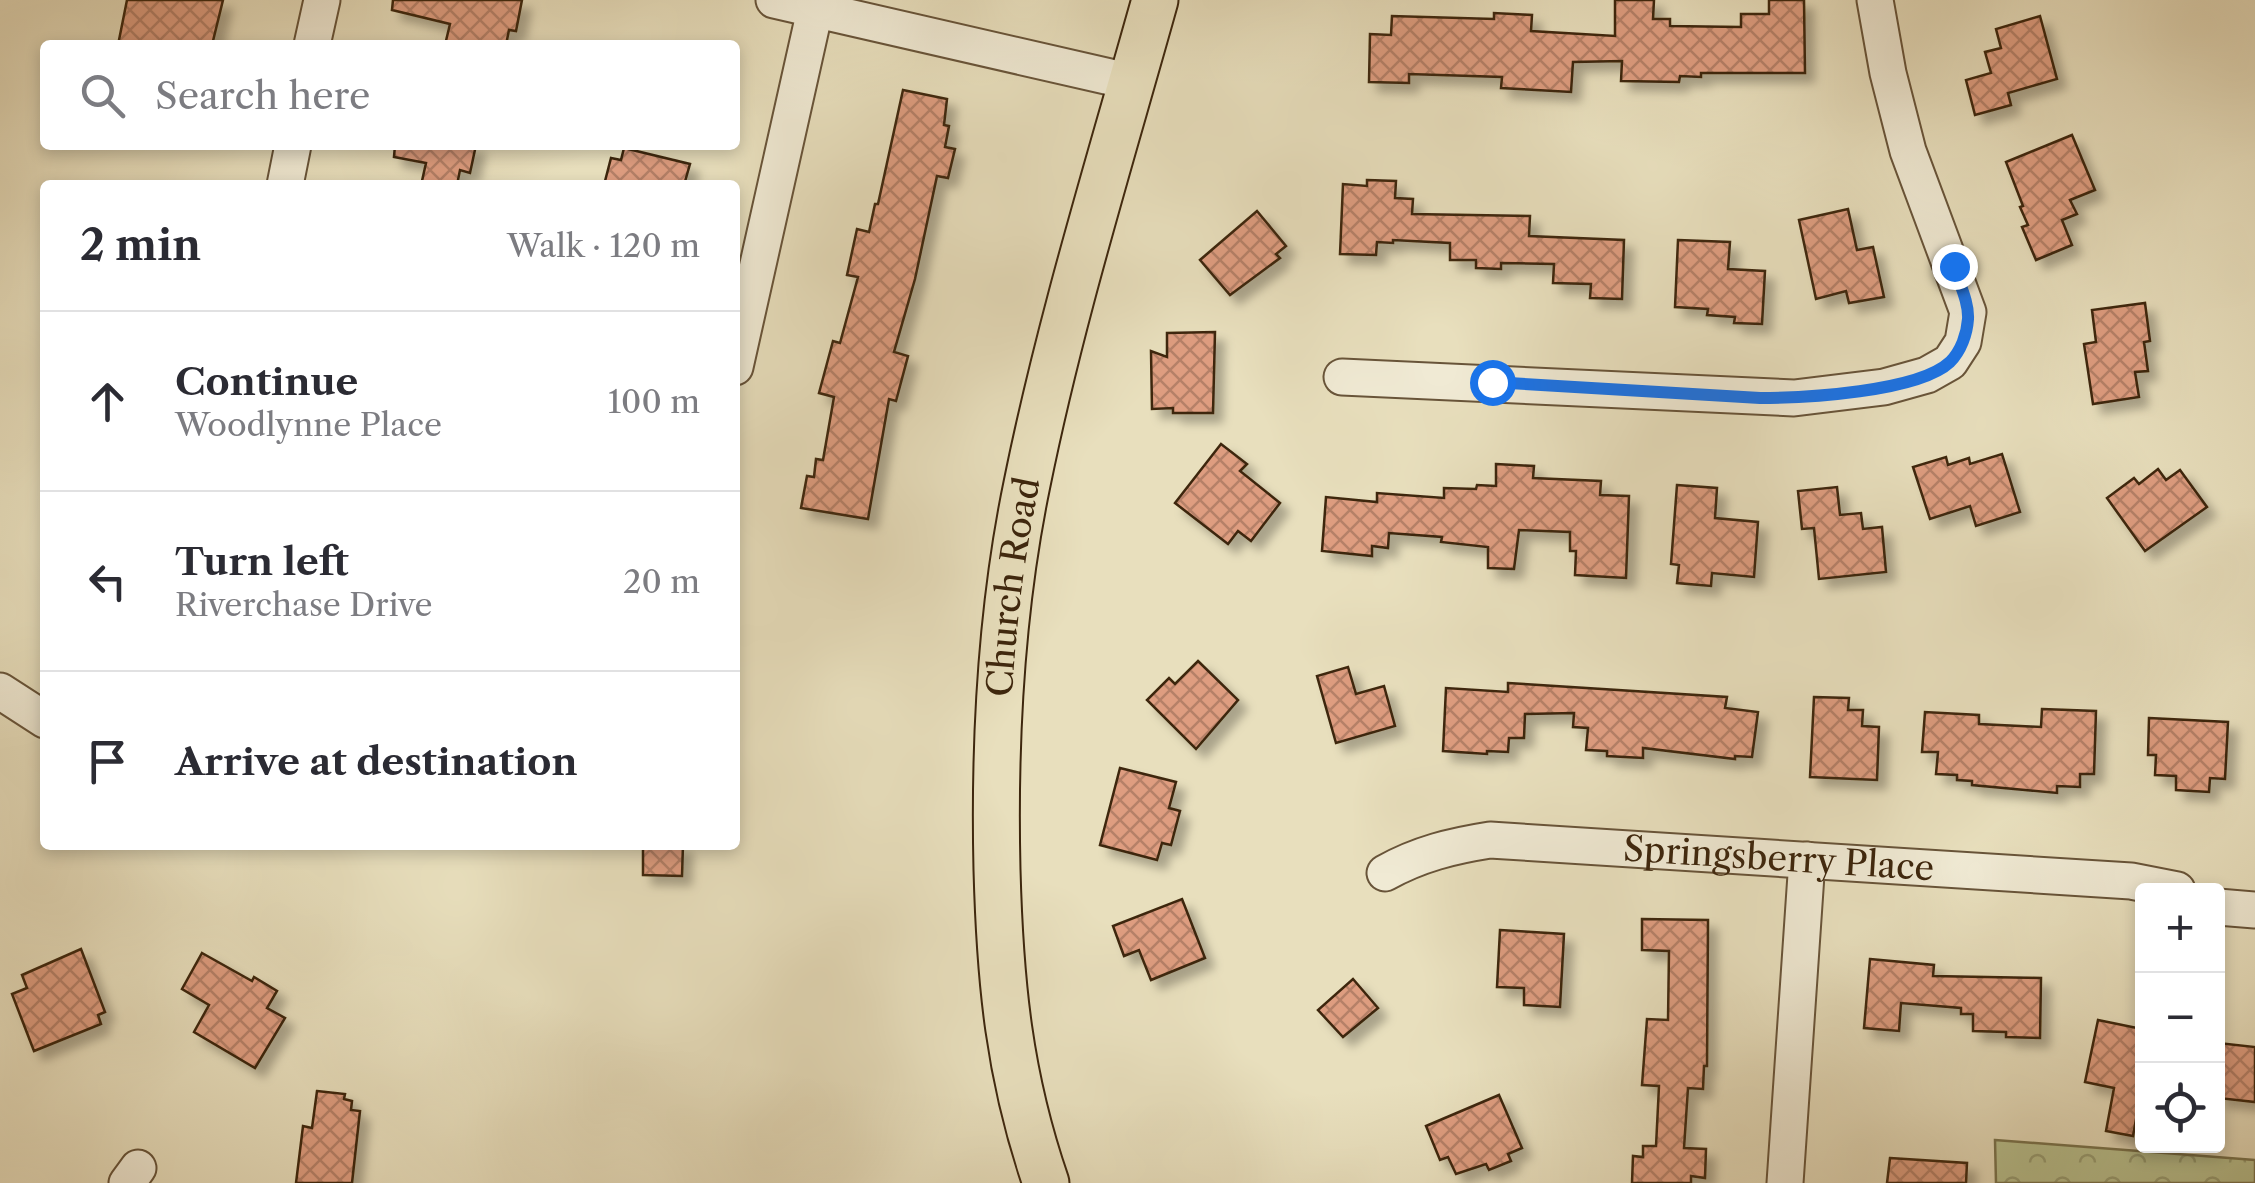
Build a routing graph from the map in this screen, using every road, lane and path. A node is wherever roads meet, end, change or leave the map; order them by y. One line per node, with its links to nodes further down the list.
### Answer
1 (322, 0): 6 (street)
2 (774, 0): 5 (street)
3 (1155, 0): 7 (main road, Church Road)
4 (1875, 0): 11 (street)
5 (815, 10): 7 (street); 10 (street)
6 (313, 40)
7 (1132, 82): 19 (main road, Church Road)
8 (292, 150): 9 (street)
9 (286, 180)
10 (740, 346)
11 (1342, 376)
12 (0, 691): 13 (street)
13 (40, 717)
14 (1806, 860): 15 (street, Springsberry Place); 16 (street, Springsberry Place); 20 (street)
15 (1385, 873)
16 (2145, 883)
17 (2225, 908): 18 (street)
18 (2255, 910)
19 (1046, 1183)
20 (1785, 1183)

